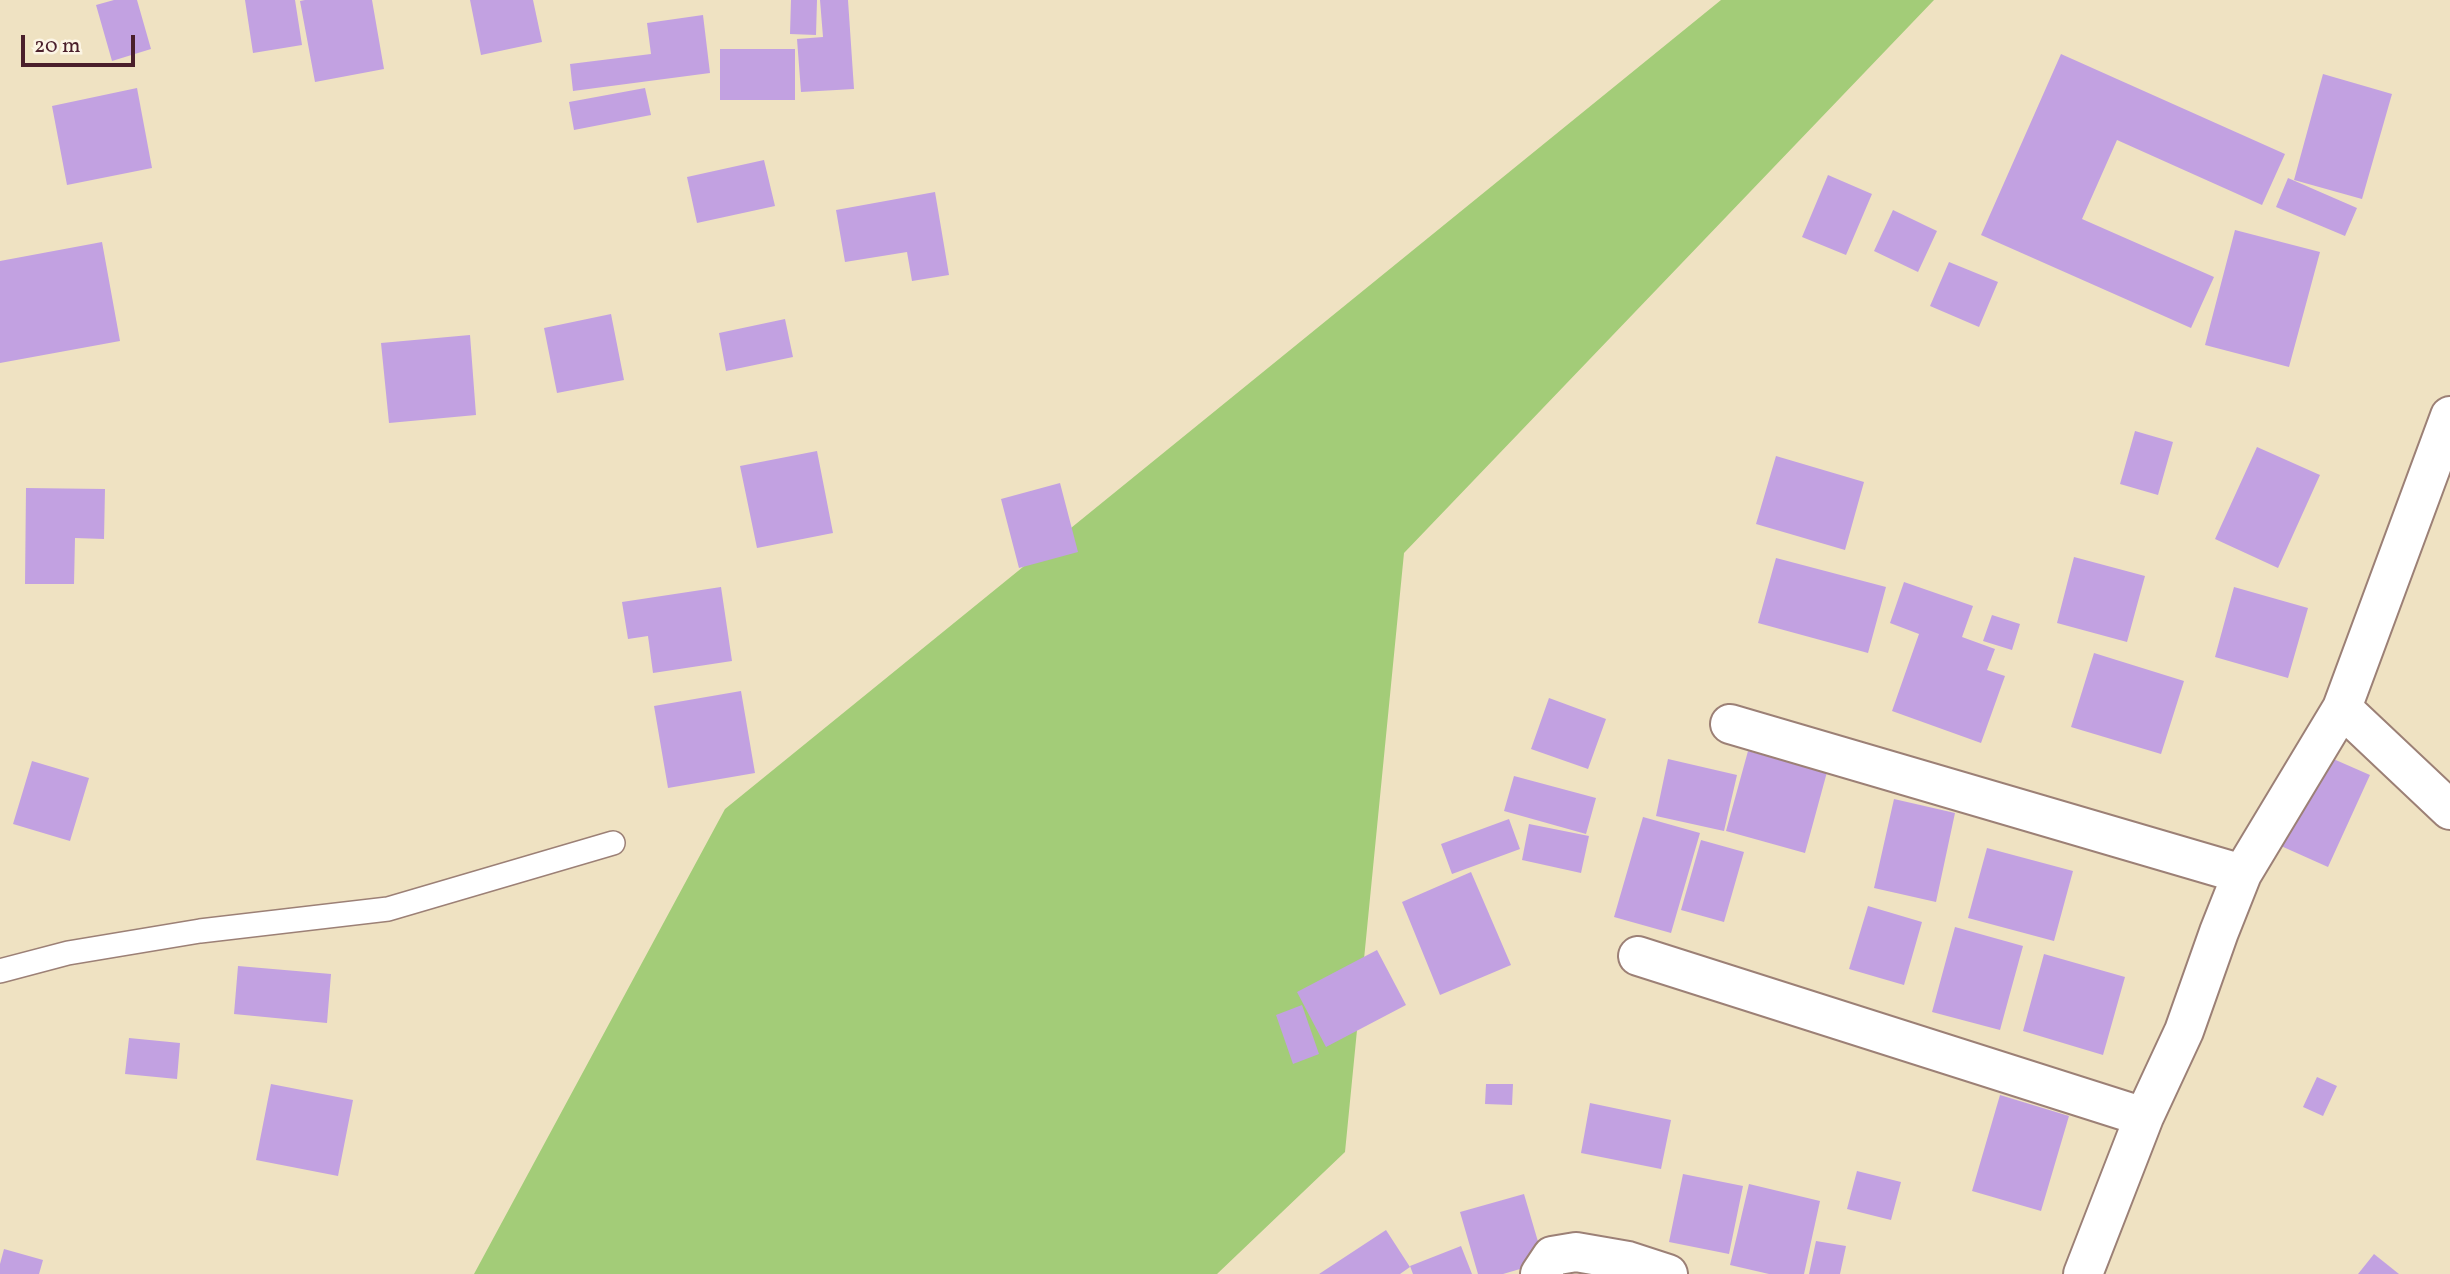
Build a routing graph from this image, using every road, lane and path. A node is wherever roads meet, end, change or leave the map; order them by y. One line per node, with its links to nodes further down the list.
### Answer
1 (2450, 416): 2 (street)
2 (2342, 708): 4 (street); 6 (street)
3 (1730, 724): 6 (street)
4 (2450, 810)
5 (613, 844): 8 (lane)
6 (2242, 874): 9 (street)
7 (1637, 956): 9 (street)
8 (0, 971)
9 (2144, 1117): 12 (street)
10 (1540, 1274): 11 (street)
11 (1668, 1274)
12 (2083, 1274)

